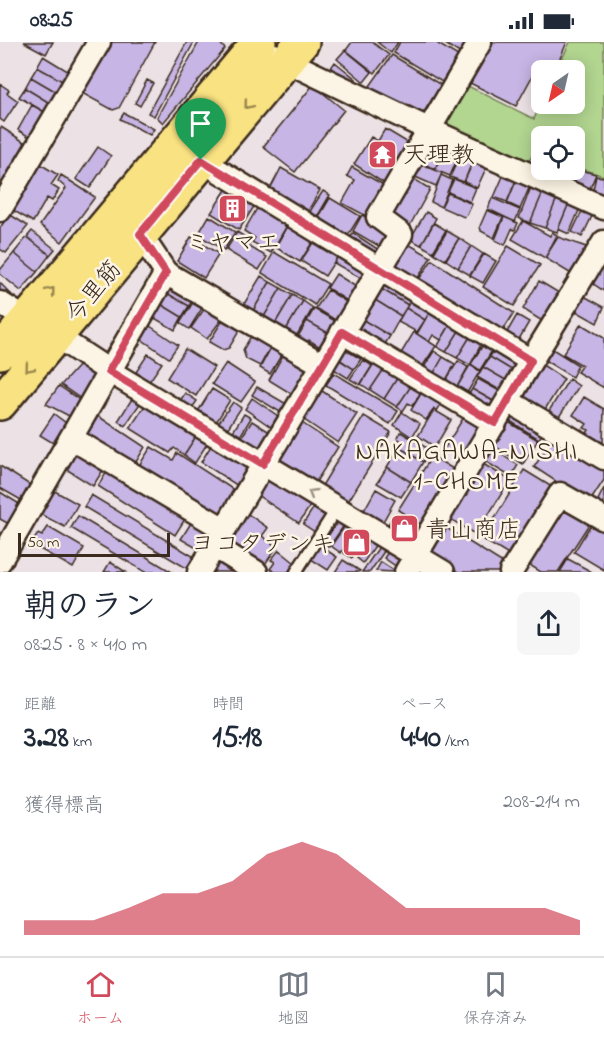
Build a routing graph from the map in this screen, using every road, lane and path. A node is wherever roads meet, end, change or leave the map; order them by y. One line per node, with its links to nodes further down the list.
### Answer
1 (99, 42): 8 (street)
2 (480, 42): 5 (street)
3 (248, 43): 4 (street); 14 (main road, 今里筋, one-way to 3)
4 (294, 51): 5 (street); 6 (main road, 今里筋, one-way to 6)
5 (428, 129): 7 (street); 11 (street)
6 (201, 160): 9 (main road, 今里筋); 11 (street)
7 (604, 208)
8 (0, 210)
9 (140, 234): 12 (street); 16 (main road, 今里筋)
10 (604, 242): 18 (street)
11 (380, 270): 15 (street); 18 (street)
12 (166, 273): 19 (street); 20 (street)
13 (0, 303): 14 (street)
14 (27, 320): 17 (main road, 今里筋)
15 (342, 332): 19 (street); 23 (street)
16 (56, 336): 20 (street); 22 (main road, 今里筋, one-way to 22)
17 (0, 352)
18 (531, 361): 21 (street)
19 (323, 364): 26 (street)
20 (109, 371): 24 (street); 26 (street)
21 (508, 401): 23 (street); 25 (street)
22 (0, 403)
23 (495, 423): 31 (street)
24 (71, 438): 29 (street); 30 (street)
25 (604, 458)
26 (263, 464): 27 (street, one-way to 26); 29 (street)
27 (337, 508): 31 (street); 34 (lane)
28 (604, 519): 36 (street)
29 (219, 538): 32 (street); 33 (street)
30 (0, 561)
31 (411, 564): 35 (street)
32 (199, 572)
33 (256, 572)
34 (296, 572)
35 (443, 572)
36 (511, 572)

